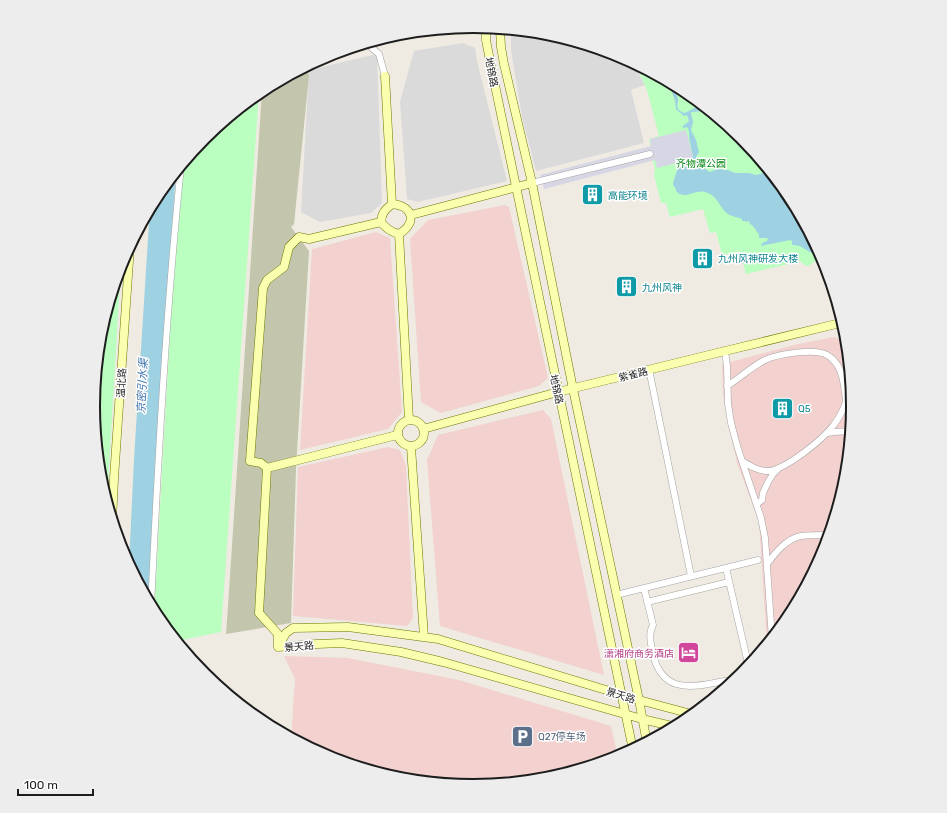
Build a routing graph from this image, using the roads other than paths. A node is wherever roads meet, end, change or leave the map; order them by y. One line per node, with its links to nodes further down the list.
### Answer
1 (486, 34): 8 (street, 地锦路)
2 (500, 34): 7 (street, 地锦路)
3 (371, 48): 4 (street)
4 (385, 76): 9 (street)
5 (650, 154): 7 (street)
6 (180, 175): 41 (street)
7 (532, 183): 8 (street); 18 (street, 地锦路)
8 (516, 187): 10 (street); 19 (street, 地锦路)
9 (392, 204): 10 (street); 11 (street)
10 (411, 215): 12 (street)
11 (381, 222): 12 (street); 30 (street)
12 (399, 234): 22 (street)
13 (129, 262): 31 (street, 温北路)
14 (838, 324): 15 (street, 紫雀路)
15 (725, 350): 16 (street, 紫雀路); 17 (street)
16 (649, 369): 18 (street, 紫雀路); 37 (street)
17 (727, 386): 20 (street); 28 (street)
18 (573, 389): 19 (street, 紫雀路); 40 (street, 地锦路)
19 (558, 392): 23 (street, 紫雀路); 48 (street, 地锦路)
20 (846, 400): 21 (street); 25 (street)
21 (847, 406)
22 (408, 420): 23 (street); 26 (street)
23 (423, 429): 27 (street)
24 (846, 431): 25 (street)
25 (827, 433): 29 (street)
26 (397, 435): 27 (street); 30 (street)
27 (411, 447): 44 (street)
28 (742, 461): 29 (street); 32 (street)
29 (781, 467): 32 (street)
30 (266, 468): 45 (street)
31 (113, 503)
32 (757, 504): 35 (street)
33 (824, 535): 35 (street)
34 (758, 560): 36 (street)
35 (767, 564): 43 (street)
36 (726, 568): 37 (street); 38 (street)
37 (691, 576): 39 (street)
38 (729, 582): 42 (street); 46 (street)
39 (644, 588): 40 (street); 42 (street)
40 (616, 595): 49 (street, 地锦路)
41 (152, 596)
42 (647, 602): 47 (street)
43 (772, 632)
44 (424, 637): 45 (street, 景天路); 48 (street, 景天路)
45 (278, 647): 51 (street, 景天路)
46 (747, 661)
47 (726, 681)
48 (621, 695): 49 (street, 景天路); 51 (street, 地锦路)
49 (639, 700): 50 (street, 景天路); 52 (street, 地锦路)
50 (687, 713)
51 (626, 714): 52 (street, 景天路); 55 (street, 地锦路)
52 (642, 719): 53 (street, 景天路); 54 (street, 地锦路)
53 (667, 726)
54 (646, 737)
55 (632, 744)

